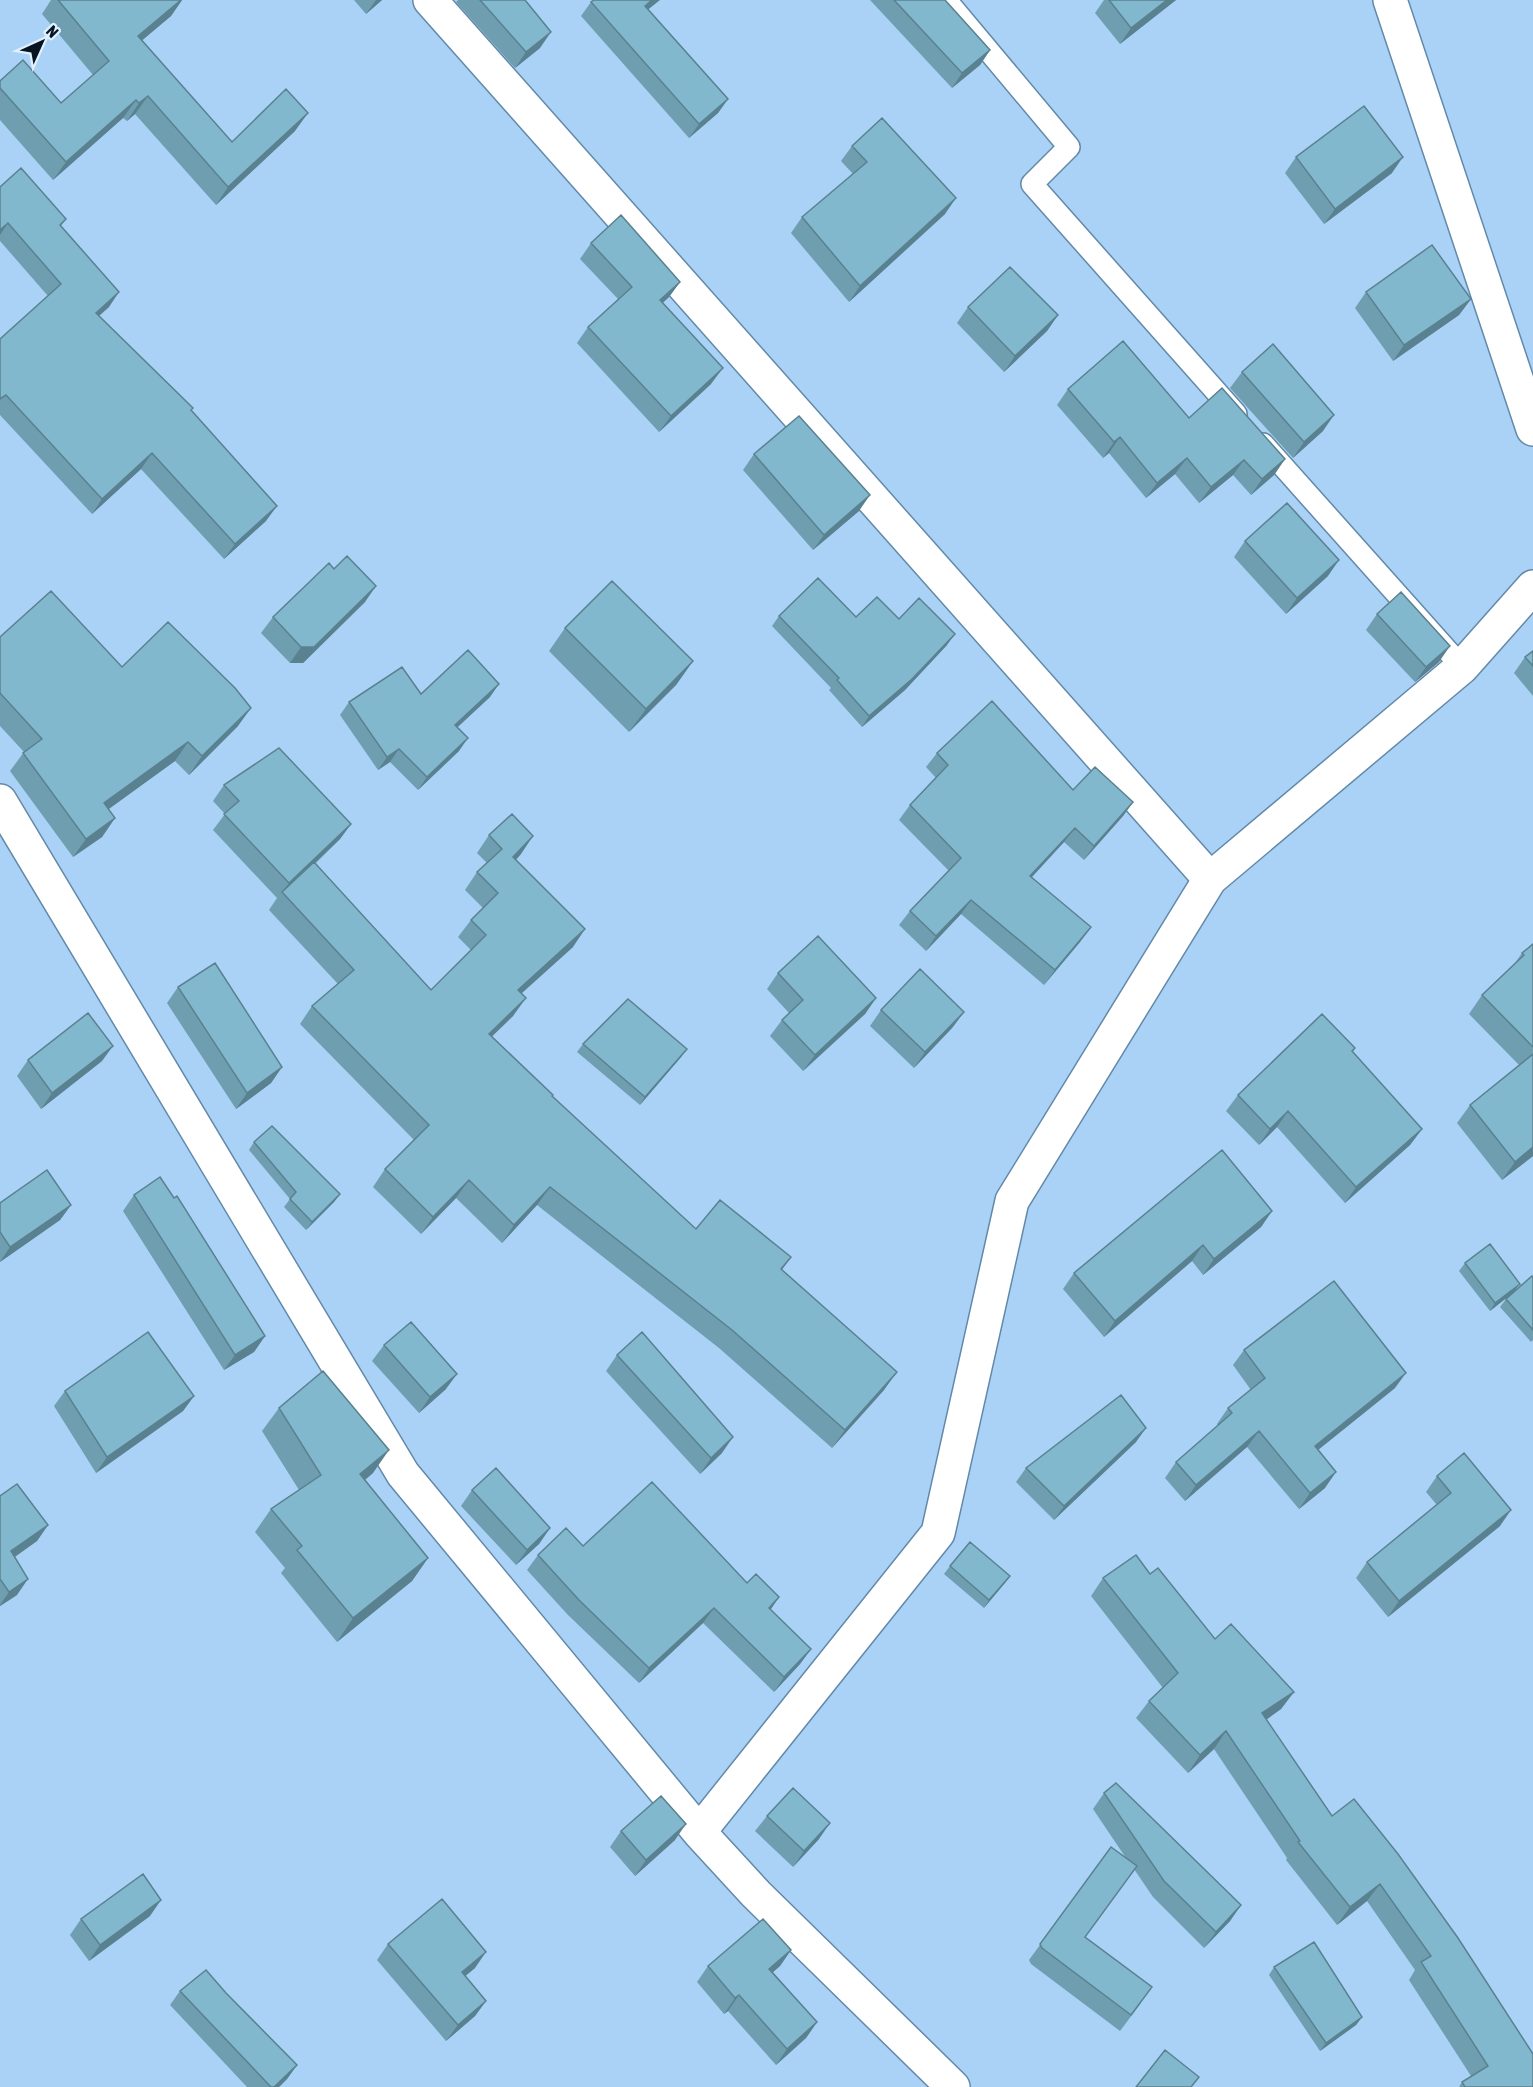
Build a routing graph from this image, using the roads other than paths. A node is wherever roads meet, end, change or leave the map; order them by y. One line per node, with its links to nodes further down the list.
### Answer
1 (430, 0): 8 (street)
2 (946, 0): 6 (lane)
3 (1390, 0): 4 (street)
4 (1533, 429)
5 (1533, 587): 6 (street)
6 (1462, 667): 8 (street)
7 (0, 801): 9 (street)
8 (1210, 879): 9 (street)
9 (699, 1832): 10 (street)
10 (953, 2087)

